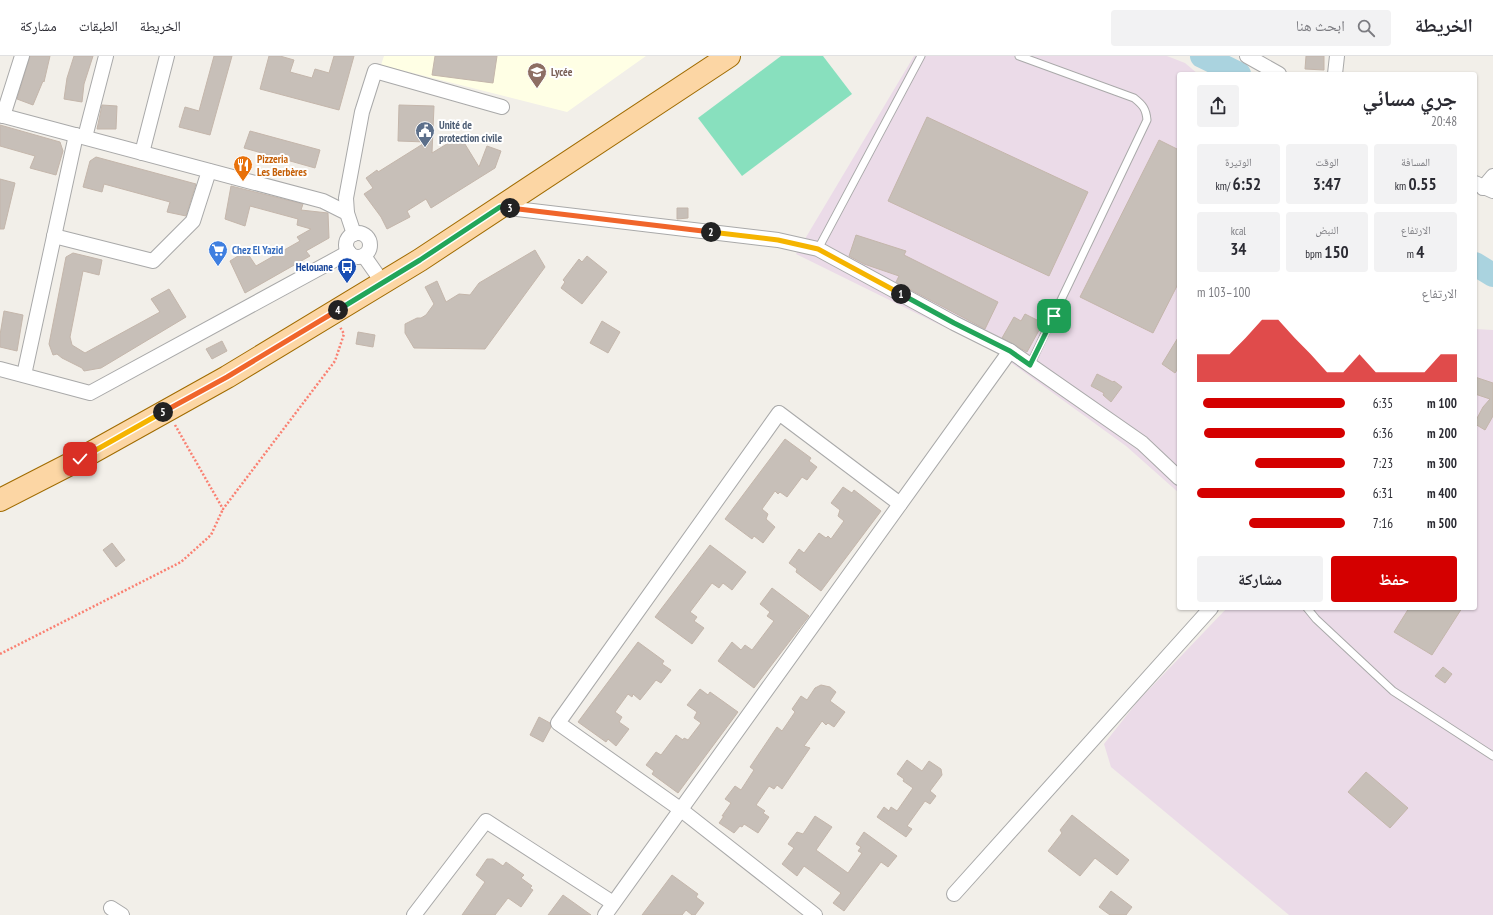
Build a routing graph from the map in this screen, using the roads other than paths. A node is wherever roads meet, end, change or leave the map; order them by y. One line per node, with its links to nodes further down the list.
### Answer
1 (22, 56): 12 (street)
2 (106, 56): 13 (street)
3 (167, 56): 14 (street)
4 (728, 56): 18 (main road)
5 (921, 56): 22 (lane)
6 (1019, 56): 27 (lane)
7 (1247, 56): 9 (street)
8 (1337, 56): 10 (street)
9 (1275, 72)
10 (1336, 72)
11 (502, 106): 19 (street)
12 (2, 115): 13 (street)
13 (80, 136): 14 (street); 21 (street)
14 (142, 153): 15 (street)
15 (209, 171): 19 (street); 21 (street)
16 (1493, 176): 17 (street)
17 (1484, 187)
18 (500, 207): 22 (street); 25 (main road)
19 (347, 213): 20 (street)
20 (354, 234): 23 (street); 24 (street)
21 (54, 236): 29 (street)
22 (818, 249): 26 (street)
23 (349, 252): 24 (street); 29 (street)
24 (364, 256): 25 (street)
25 (382, 283): 31 (main road)
26 (1010, 351): 27 (street); 32 (street)
27 (1030, 365): 30 (street)
28 (0, 369): 29 (street)
29 (24, 375)
30 (1177, 476)
31 (0, 500)
32 (900, 504): 36 (street); 36 (street)
33 (1209, 610): 37 (street)
34 (1308, 610): 35 (lane)
35 (1493, 756)
36 (680, 809): 38 (street); 40 (street)
37 (954, 894)
38 (609, 909): 39 (street)
39 (414, 915)
40 (815, 915)

